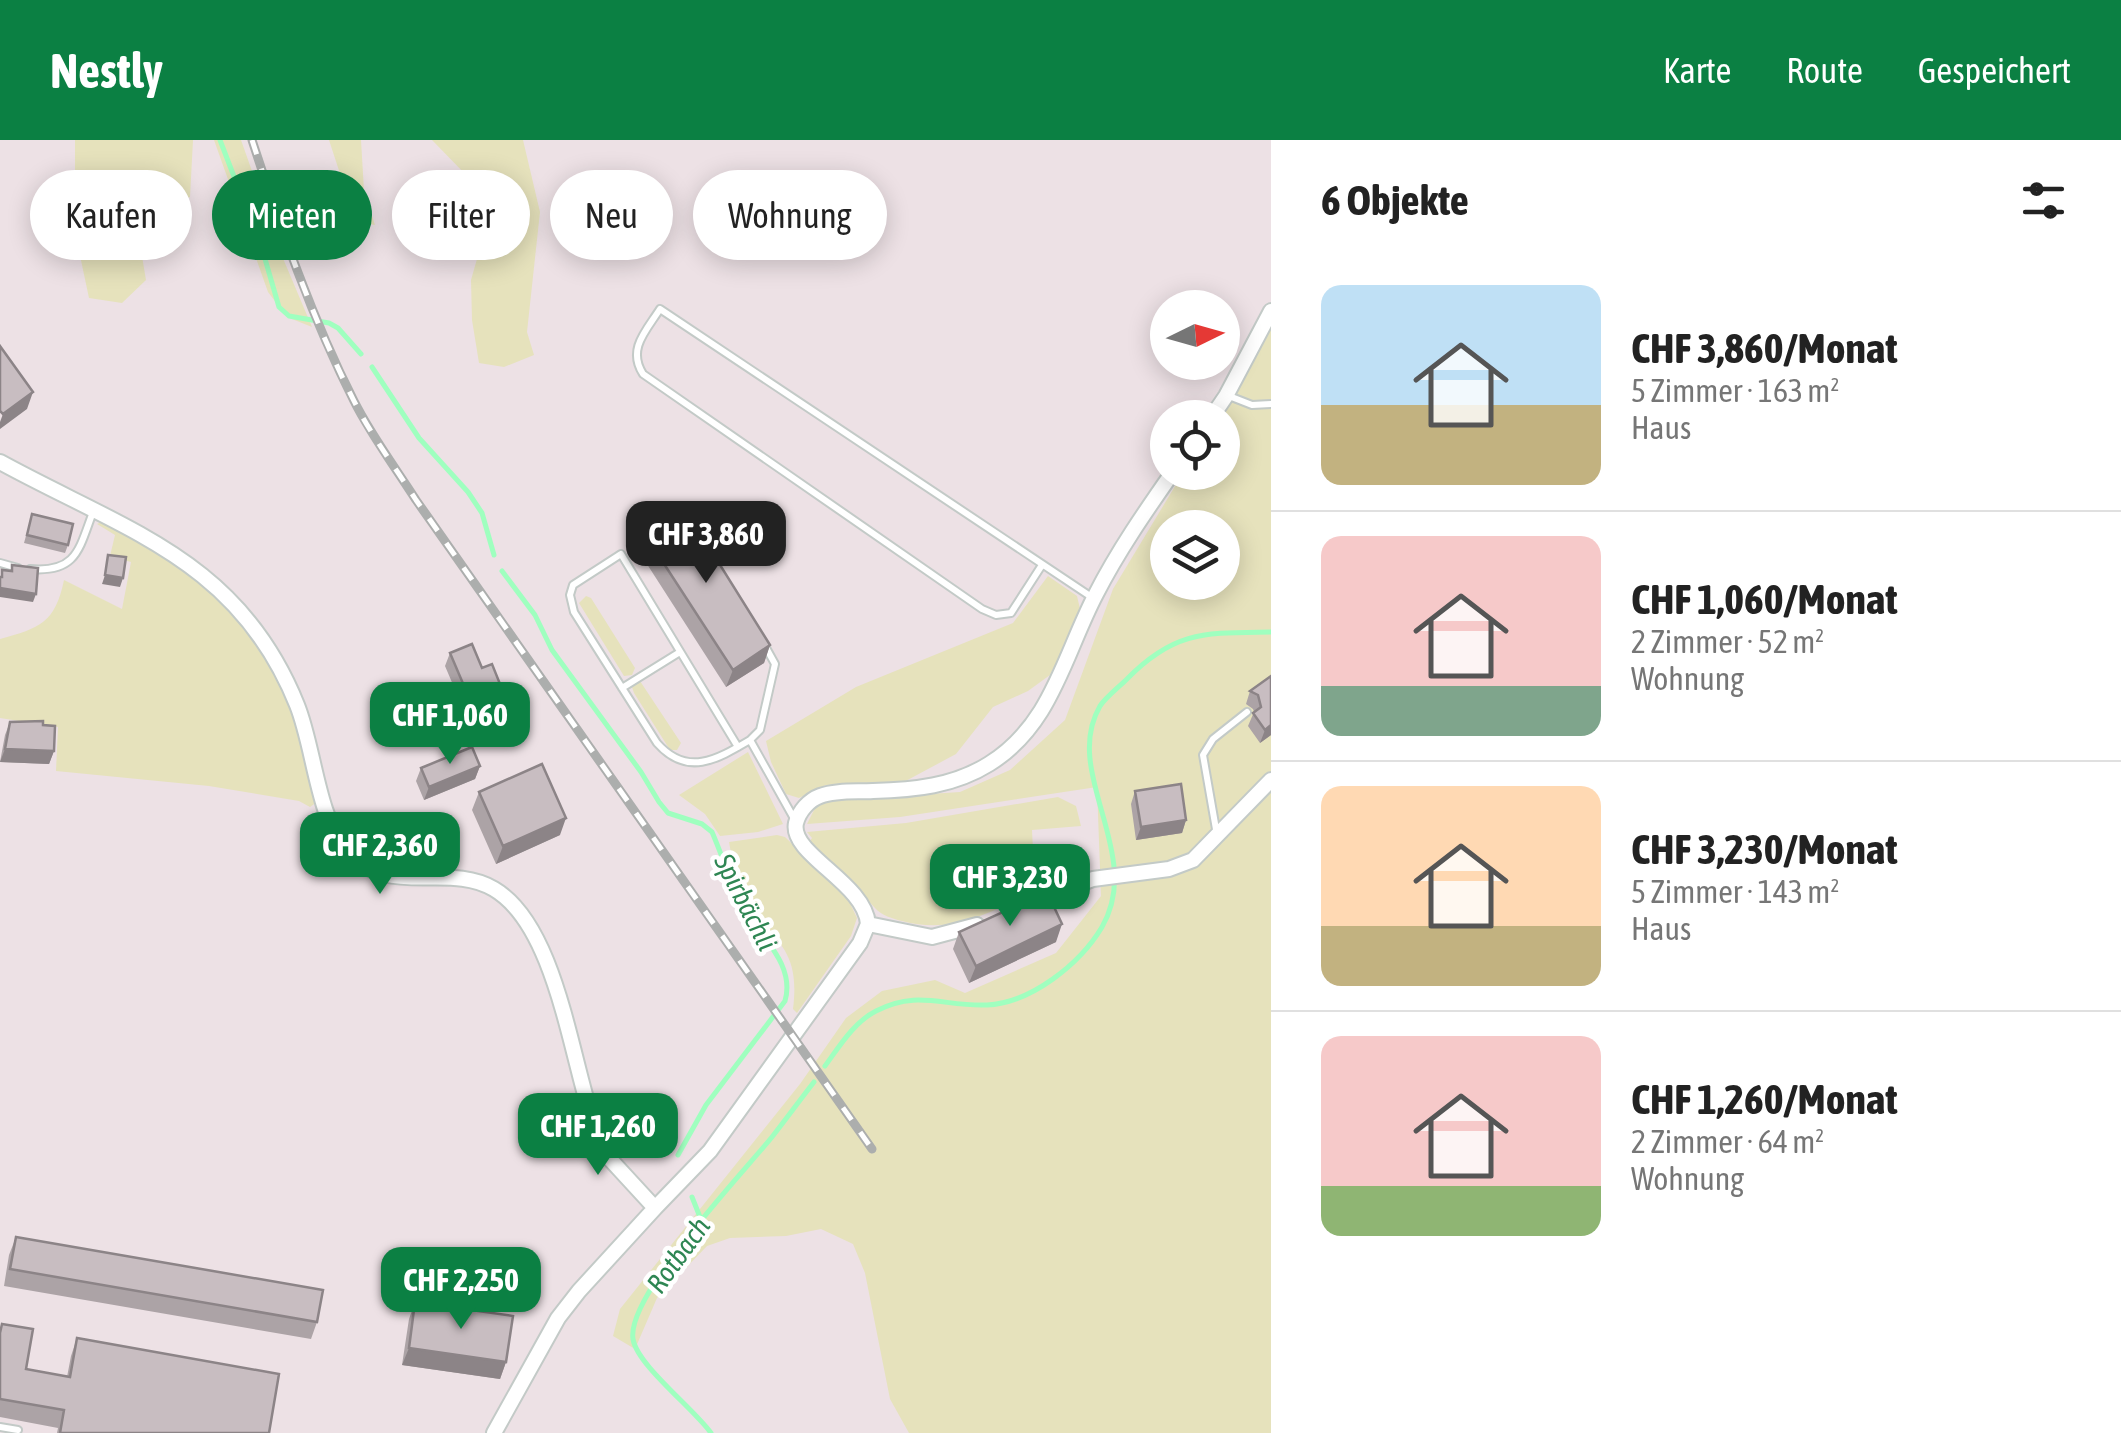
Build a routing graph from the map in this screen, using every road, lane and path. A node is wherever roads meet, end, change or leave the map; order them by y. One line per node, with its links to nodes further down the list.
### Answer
1 (1271, 310): 2 (street)
2 (1226, 396): 3 (street); 4 (lane)
3 (1223, 400)
4 (1271, 404)
5 (0, 462): 7 (street)
6 (1161, 490): 10 (street)
7 (93, 511): 8 (lane); 23 (street)
8 (0, 563)
9 (1042, 565): 9 (lane); 10 (lane)
10 (1093, 598): 18 (street)
11 (763, 643): 15 (lane)
12 (680, 652): 13 (lane); 13 (lane); 16 (lane)
13 (622, 688): 16 (lane)
14 (1247, 712): 19 (lane)
15 (750, 740): 16 (lane); 18 (lane)
16 (738, 747)
17 (1271, 780): 19 (street)
18 (796, 822): 22 (street)
19 (1217, 836): 20 (street)
20 (1012, 910)
21 (996, 917): 22 (street)
22 (868, 924): 23 (street)
23 (655, 1208): 26 (street)
24 (0, 1427): 25 (lane)
25 (18, 1430)
26 (494, 1433)

